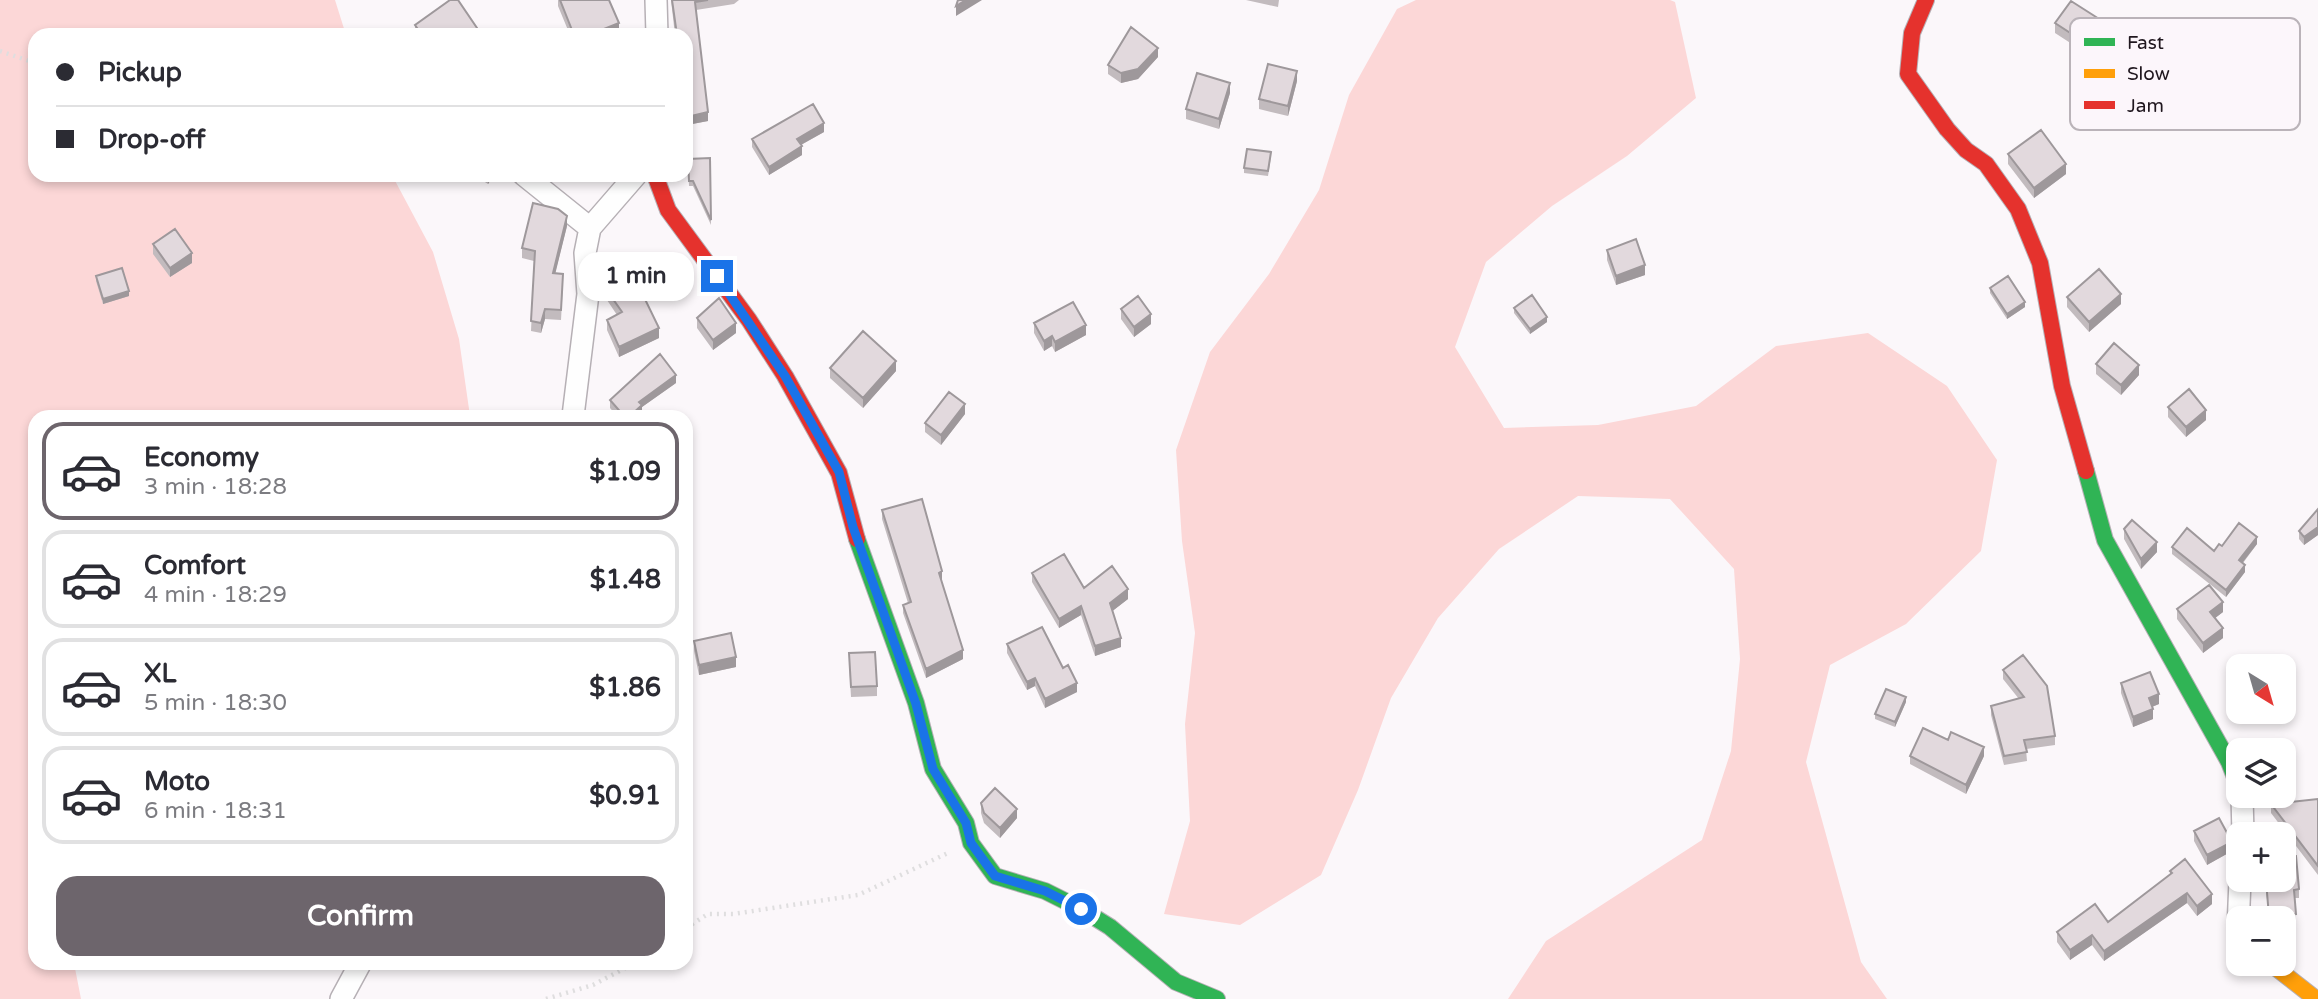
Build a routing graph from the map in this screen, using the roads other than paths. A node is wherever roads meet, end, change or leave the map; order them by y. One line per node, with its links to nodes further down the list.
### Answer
1 (656, 0): 3 (street)
2 (1926, 0): 9 (street)
3 (657, 28)
4 (533, 182): 7 (street)
5 (630, 182): 7 (street)
6 (658, 182): 13 (street)
7 (590, 228): 8 (street)
8 (574, 410)
9 (2226, 756)
10 (357, 970): 12 (street)
11 (2286, 976): 14 (street)
12 (341, 999)
13 (1217, 999)
14 (2316, 999)

